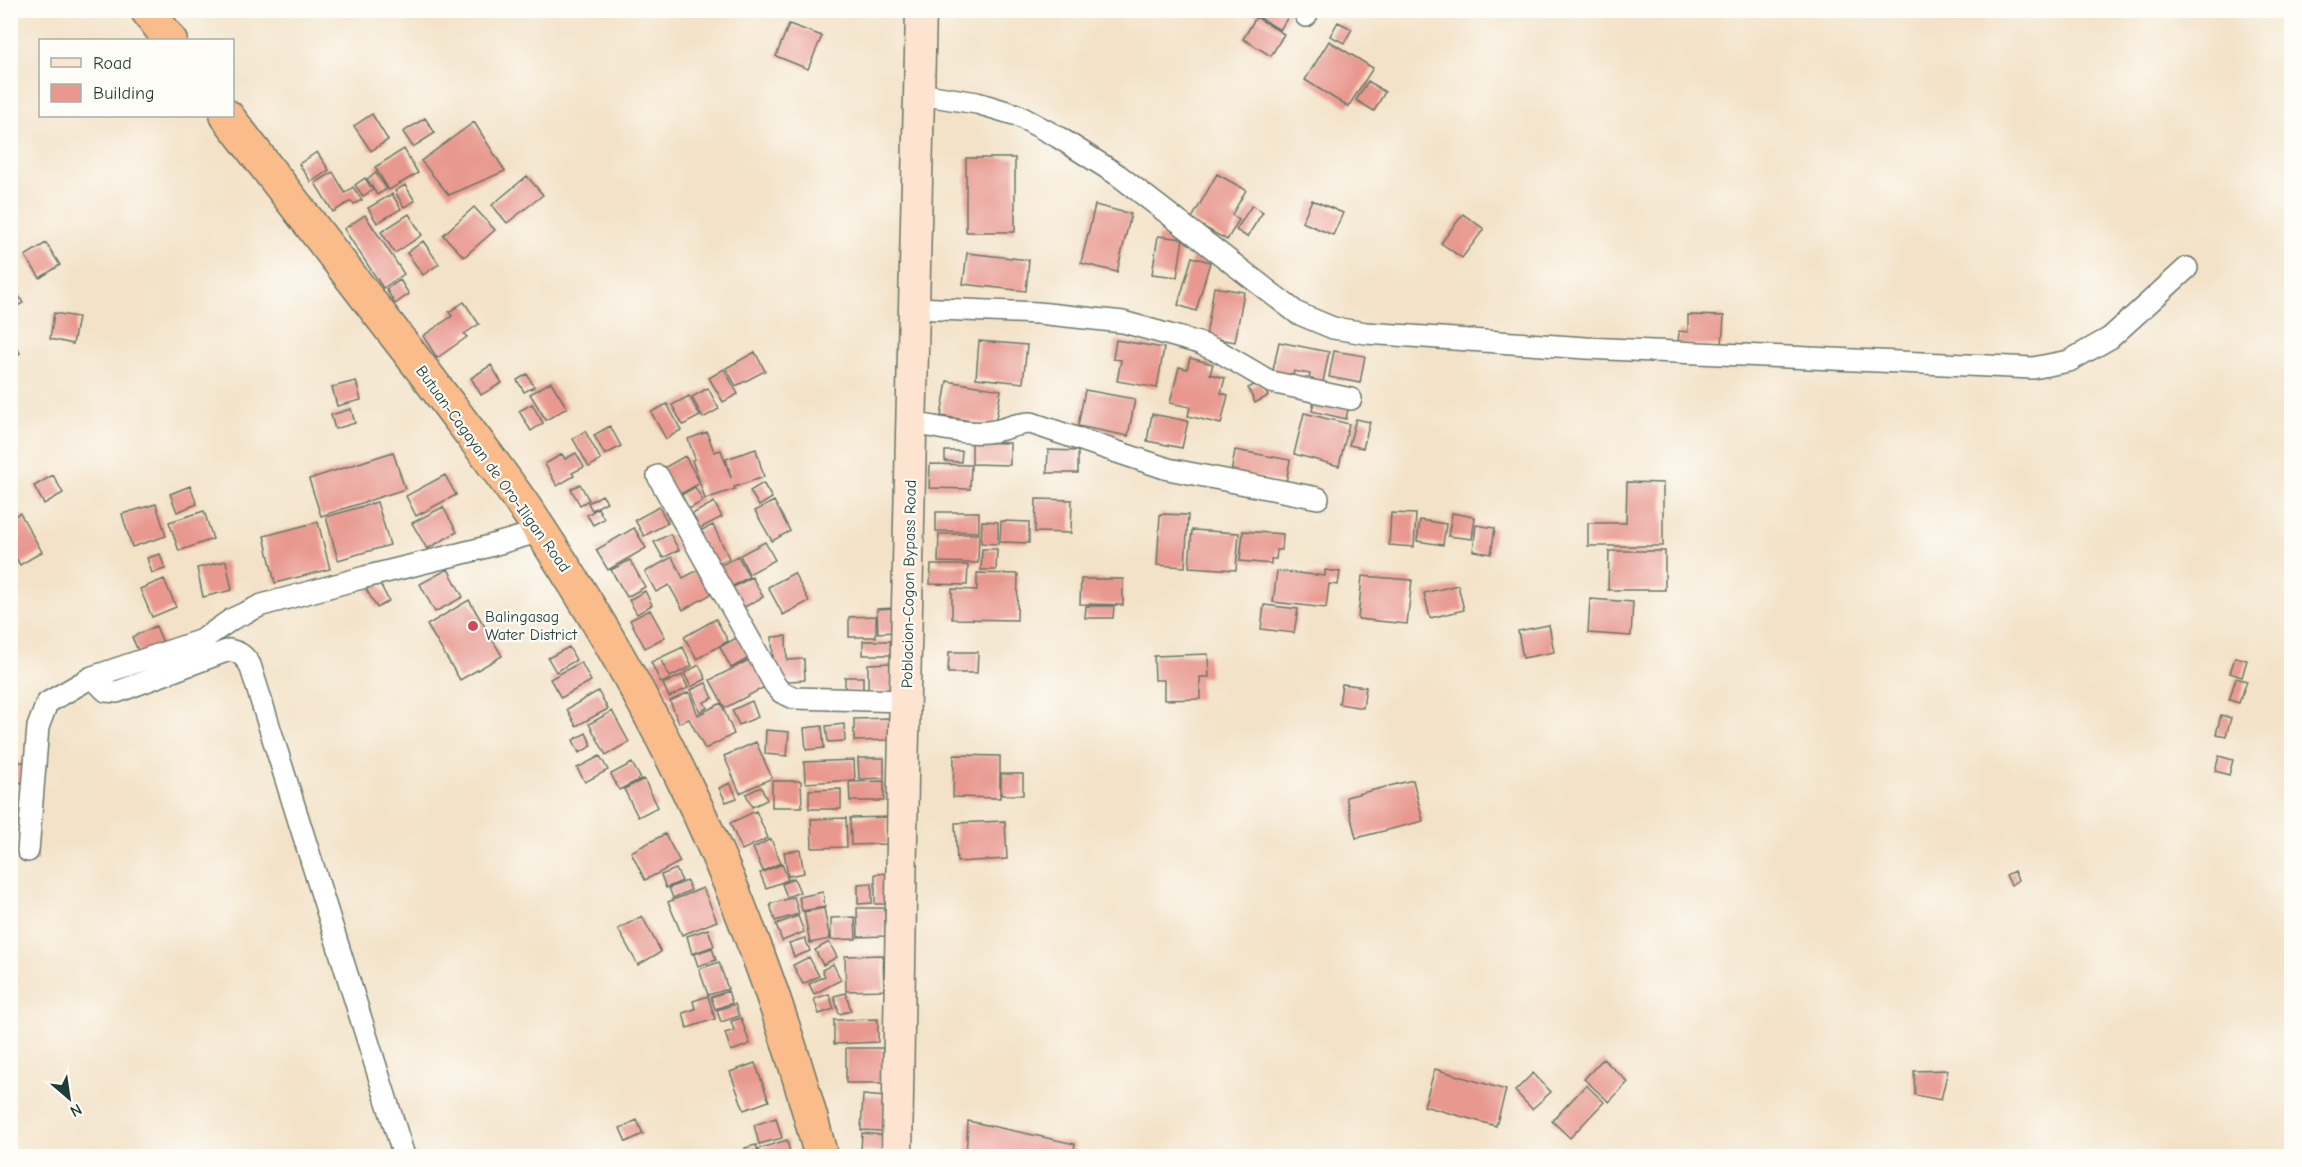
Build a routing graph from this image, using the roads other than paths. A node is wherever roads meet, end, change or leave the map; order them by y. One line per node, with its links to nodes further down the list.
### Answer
1 (147, 10): 3 (highway)
2 (921, 10): 4 (main road, Poblacion-Cogon Bypass Road)
3 (169, 39)
4 (919, 94): 6 (street); 7 (main road, Poblacion-Cogon Bypass Road)
5 (228, 117): 12 (highway, Butuan-Cagayan de Oro-Iligan Road)
6 (2187, 268)
7 (915, 308): 8 (street); 9 (main road, Poblacion-Cogon Bypass Road)
8 (1351, 399)
9 (912, 423): 11 (street); 14 (main road, Poblacion-Cogon Bypass Road)
10 (658, 476): 14 (street)
11 (1318, 498)
12 (541, 531): 13 (street); 17 (highway, Butuan-Cagayan de Oro-Iligan Road)
13 (92, 677): 15 (street); 16 (street)
14 (906, 701): 18 (main road, Poblacion-Cogon Bypass Road)
15 (28, 851)
16 (404, 1156)
17 (821, 1156)
18 (897, 1156)

